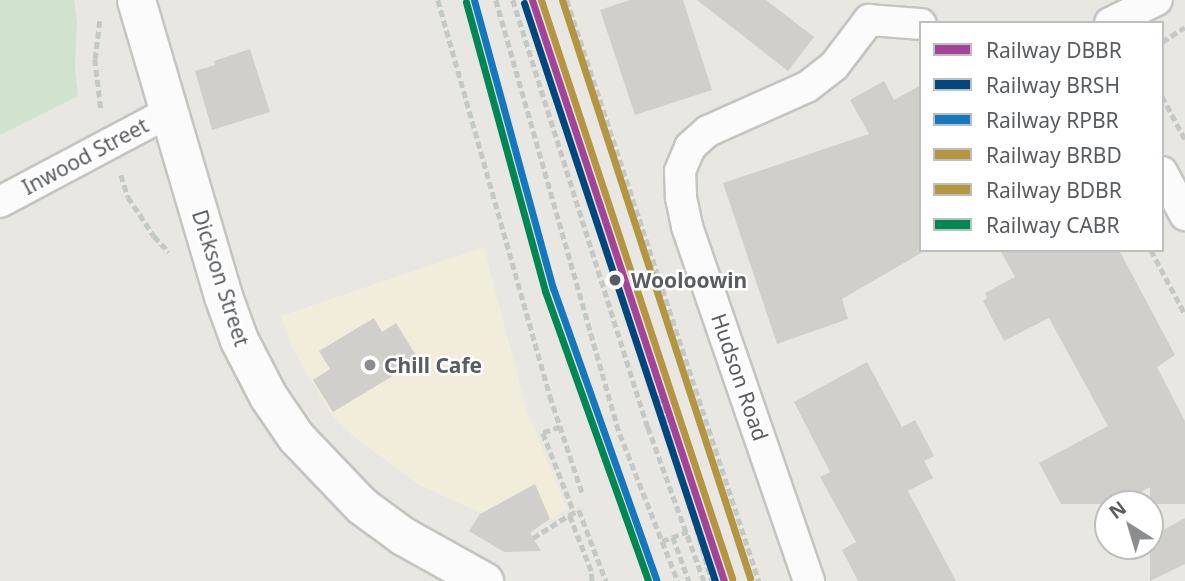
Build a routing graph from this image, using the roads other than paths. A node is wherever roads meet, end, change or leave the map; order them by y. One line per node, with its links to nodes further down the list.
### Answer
1 (136, 0): 6 (street, Dickson Street)
2 (1157, 0): 4 (street)
3 (867, 10): 5 (street); 11 (street, Hudson Road)
4 (1114, 21)
5 (919, 23)
6 (171, 111): 8 (street, Inwood Street); 10 (street, Dickson Street)
7 (1164, 176): 9 (street)
8 (0, 202)
9 (1185, 215)
10 (484, 581)
11 (809, 581)

